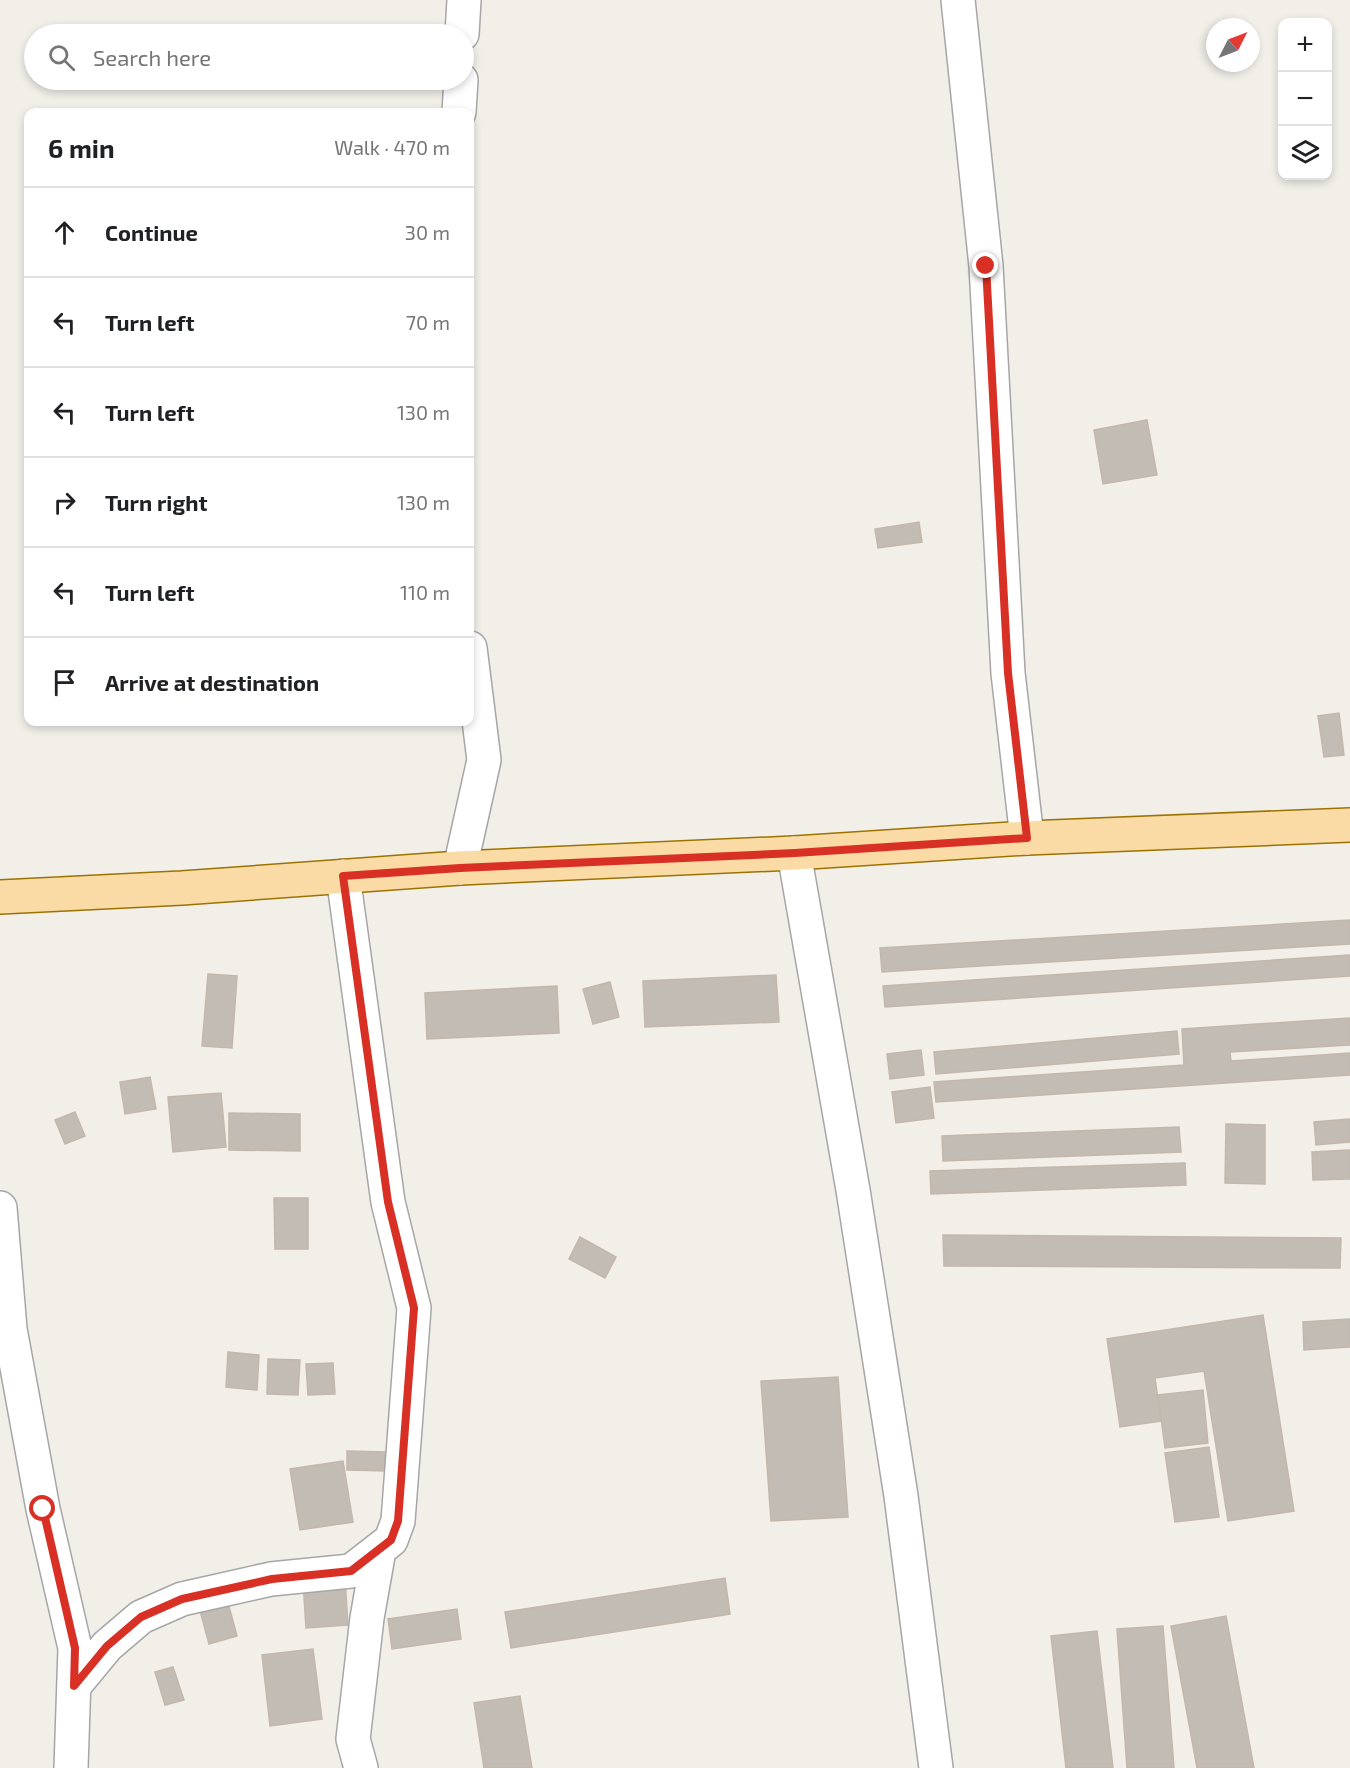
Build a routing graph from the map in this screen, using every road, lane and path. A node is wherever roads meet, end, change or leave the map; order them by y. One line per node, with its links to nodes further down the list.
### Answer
1 (464, 0): 3 (street)
2 (958, 0): 8 (street)
3 (463, 24)
4 (460, 90): 5 (street)
5 (459, 108)
6 (474, 680): 10 (street)
7 (1350, 825): 8 (main road)
8 (1027, 838): 9 (main road)
9 (795, 853): 10 (main road); 18 (street)
10 (460, 868): 11 (main road)
11 (343, 876): 12 (main road); 14 (street)
12 (0, 897)
13 (0, 1208): 15 (street)
14 (379, 1550): 15 (street); 17 (street)
15 (74, 1686): 16 (street)
16 (71, 1768)
17 (362, 1768)
18 (936, 1768)

